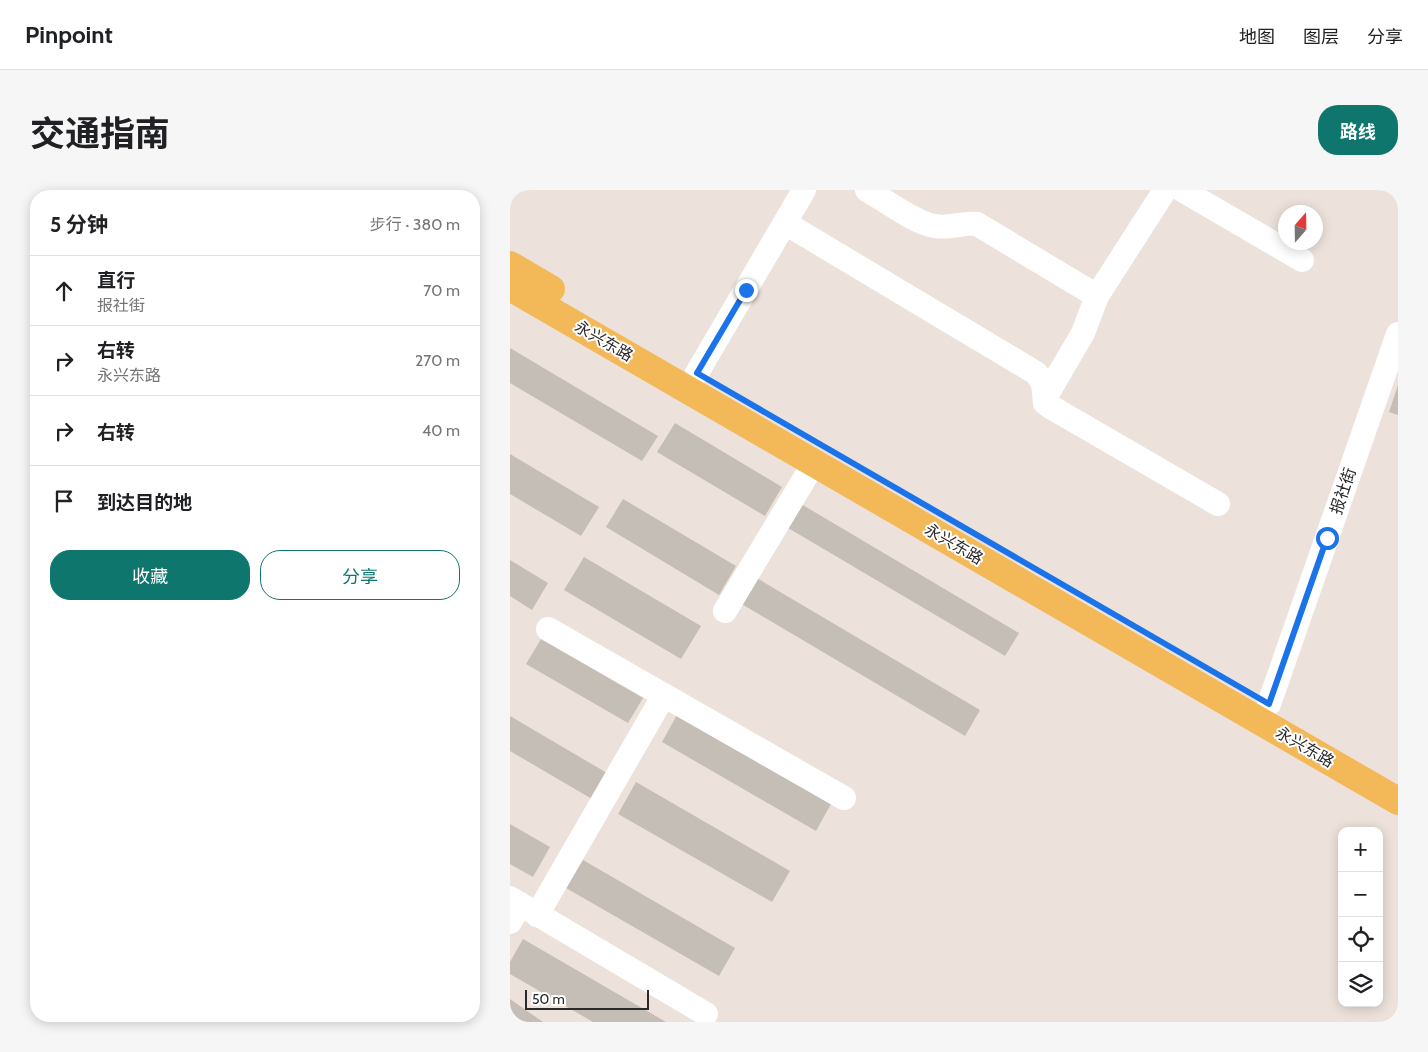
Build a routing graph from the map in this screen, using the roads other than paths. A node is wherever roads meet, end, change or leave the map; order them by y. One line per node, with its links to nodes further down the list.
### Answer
1 (804, 190): 5 (street)
2 (867, 190): 9 (street)
3 (1164, 190): 9 (street)
4 (1182, 190): 6 (street)
5 (785, 223): 11 (street); 12 (street)
6 (1302, 260)
7 (510, 265): 11 (main road, 永兴东路)
8 (512, 294): 13 (main road, 永兴东路)
9 (1097, 296): 12 (street)
10 (1398, 334): 18 (street, 报社街)
11 (697, 373): 18 (main road, 永兴东路)
12 (1045, 398): 14 (street)
13 (814, 463): 15 (street); 21 (main road, 永兴东路)
14 (1218, 504)
15 (726, 611)
16 (548, 629): 17 (street)
17 (664, 695): 20 (street); 22 (street)
18 (1269, 704): 19 (main road, 永兴东路)
19 (1398, 779)
20 (844, 798)
21 (1398, 801)
22 (519, 910): 23 (street)
23 (706, 1014)

